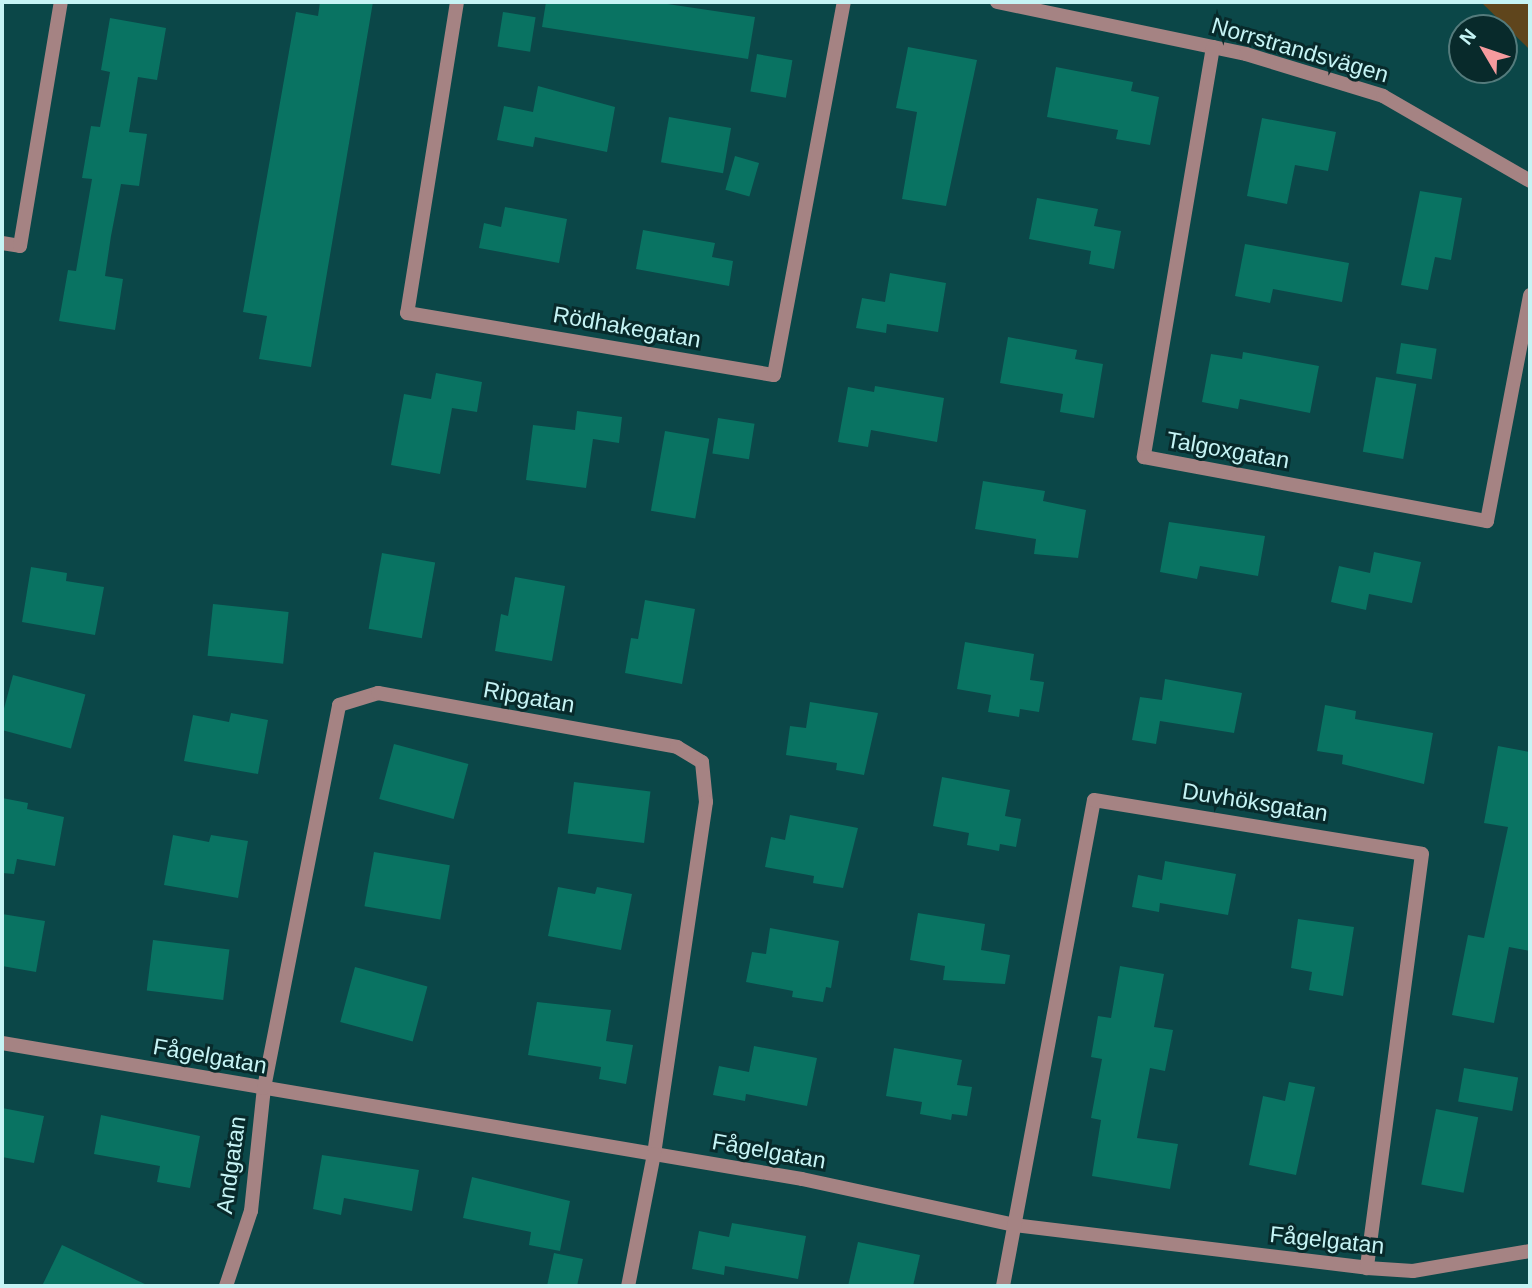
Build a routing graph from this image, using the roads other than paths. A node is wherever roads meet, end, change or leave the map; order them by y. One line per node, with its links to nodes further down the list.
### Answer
1 (61, 2): 7 (street)
2 (457, 2): 3 (street, Rödhakegatan)
3 (844, 2)
4 (997, 2): 5 (street, Norrstrandsvägen)
5 (1213, 47): 6 (street, Norrstrandsvägen); 8 (street, Talgoxgatan)
6 (1530, 181)
7 (2, 243)
8 (1530, 295)
9 (2, 1043): 10 (street, Fågelgatan)
10 (264, 1088): 11 (street, Fågelgatan); 11 (street, Ripgatan); 15 (street, Andgatan)
11 (654, 1154): 12 (street, Fågelgatan); 16 (street)
12 (1014, 1225): 14 (street, Fågelgatan); 14 (street, Duvhöksgatan); 17 (street)
13 (1530, 1251): 14 (street, Fågelgatan)
14 (1367, 1268)
15 (226, 1286)
16 (628, 1286)
17 (1003, 1286)

